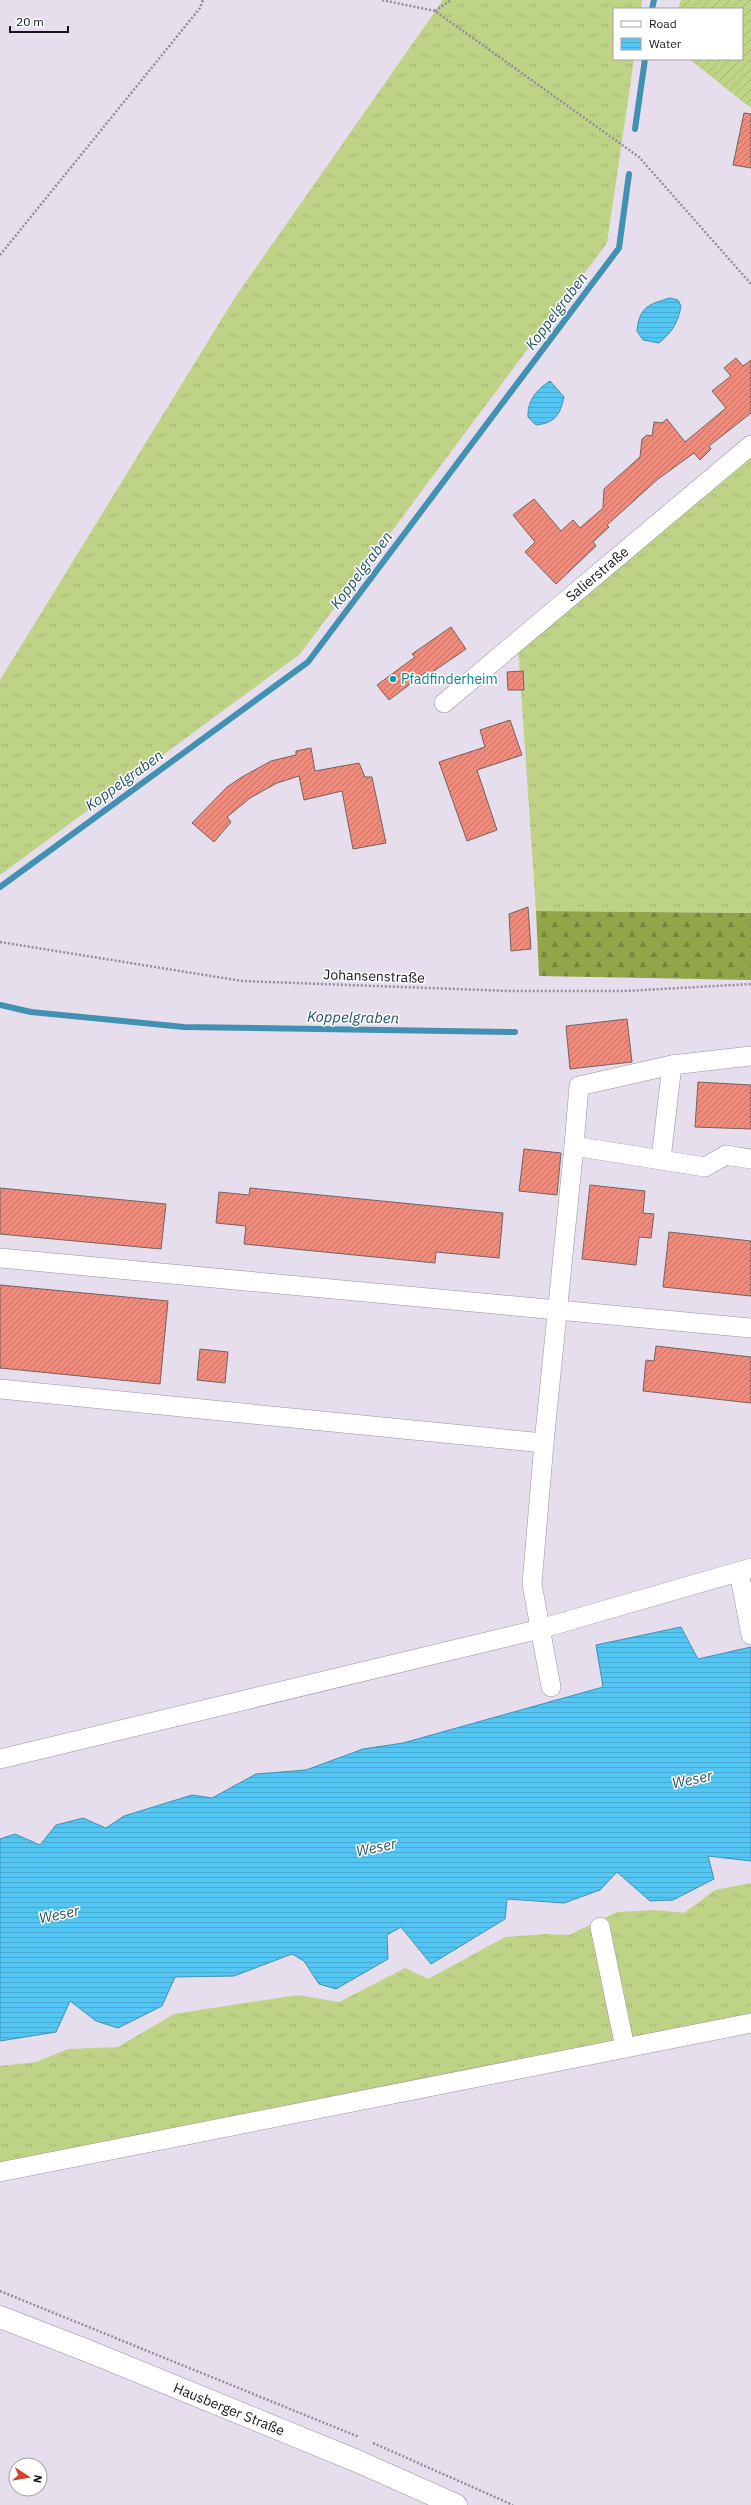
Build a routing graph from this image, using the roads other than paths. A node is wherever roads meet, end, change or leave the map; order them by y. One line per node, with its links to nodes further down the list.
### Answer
1 (751, 445): 2 (street, Salierstraße)
2 (444, 703)
3 (751, 1056): 4 (street)
4 (672, 1065): 5 (street); 6 (street)
5 (574, 1146): 6 (street); 9 (street)
6 (661, 1159): 7 (street)
7 (751, 1159)
8 (0, 1258): 9 (street)
9 (558, 1309): 10 (street); 12 (street)
10 (751, 1328)
11 (0, 1389): 12 (street)
12 (544, 1443): 14 (street)
13 (745, 1570): 14 (street); 15 (street)
14 (540, 1629): 16 (street); 17 (street)
15 (751, 1635)
16 (551, 1686)
17 (0, 1758)
18 (600, 1927): 20 (street)
19 (751, 2023): 20 (street)
20 (625, 2048): 21 (street)
21 (0, 2172)
22 (0, 2317): 23 (main road, Hausberger Straße)
23 (456, 2505)

